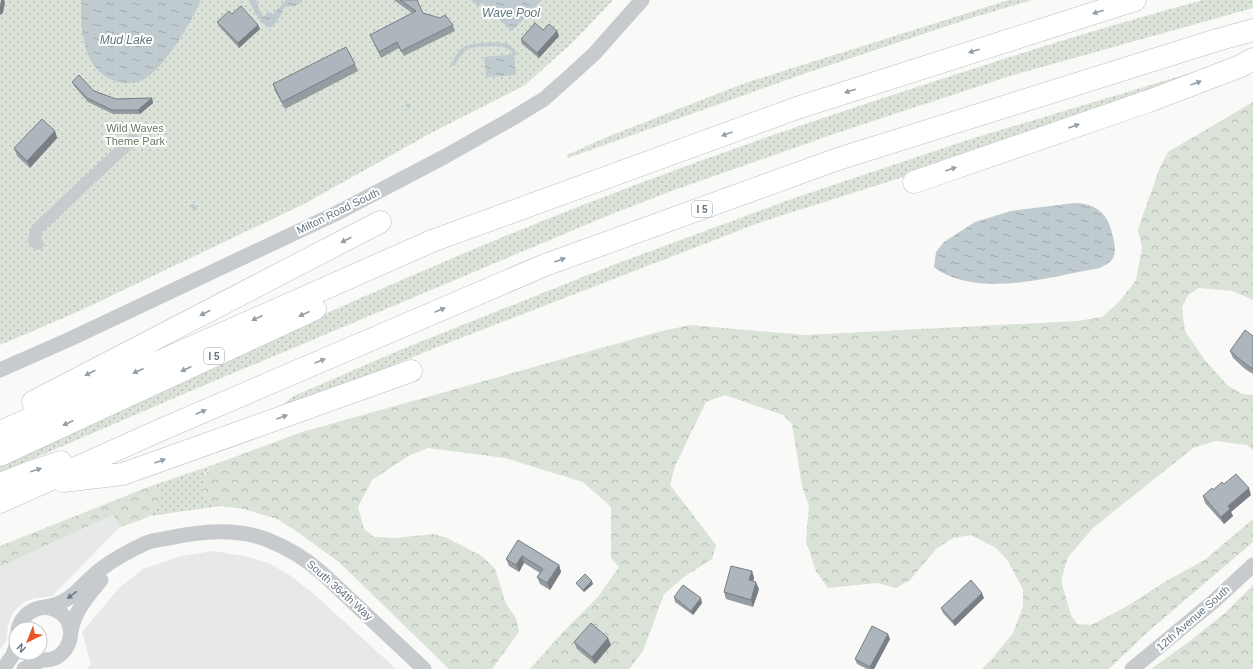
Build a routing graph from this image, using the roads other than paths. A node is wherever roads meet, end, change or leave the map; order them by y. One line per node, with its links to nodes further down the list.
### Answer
1 (642, 0): 10 (street, Milton Road South)
2 (1135, 0): 9 (highway, I 5, one-way to 9)
3 (1253, 30): 13 (highway, I 5, one-way to 3)
4 (1253, 59): 6 (highway, one-way to 4)
5 (133, 139): 8 (street)
6 (914, 182)
7 (380, 222): 12 (highway, one-way to 12)
8 (38, 244)
9 (421, 246): 14 (highway, I 5, one-way to 14); 15 (highway, I 5, one-way to 15)
10 (0, 370)
11 (411, 371): 17 (highway, one-way to 11)
12 (0, 420)
13 (165, 428): 16 (highway, I 5, one-way to 13); 17 (highway, I 5)
14 (0, 432)
15 (0, 455)
16 (0, 484)
17 (40, 484): 18 (highway, I 5)
18 (0, 502)
19 (125, 554): 21 (street, South 364th Way, one-way to 21); 23 (street, South 364th Way); 27 (street, South 364th Way)
20 (1253, 565): 28 (street, 12th Avenue South)
21 (45, 607): 22 (street, South 364th Way); 23 (street)
22 (21, 621)
23 (71, 631): 24 (street, South 364th Way)
24 (48, 659)
25 (40, 661): 26 (street, South 364th Way)
26 (24, 669)
27 (424, 669)
28 (1132, 669)

